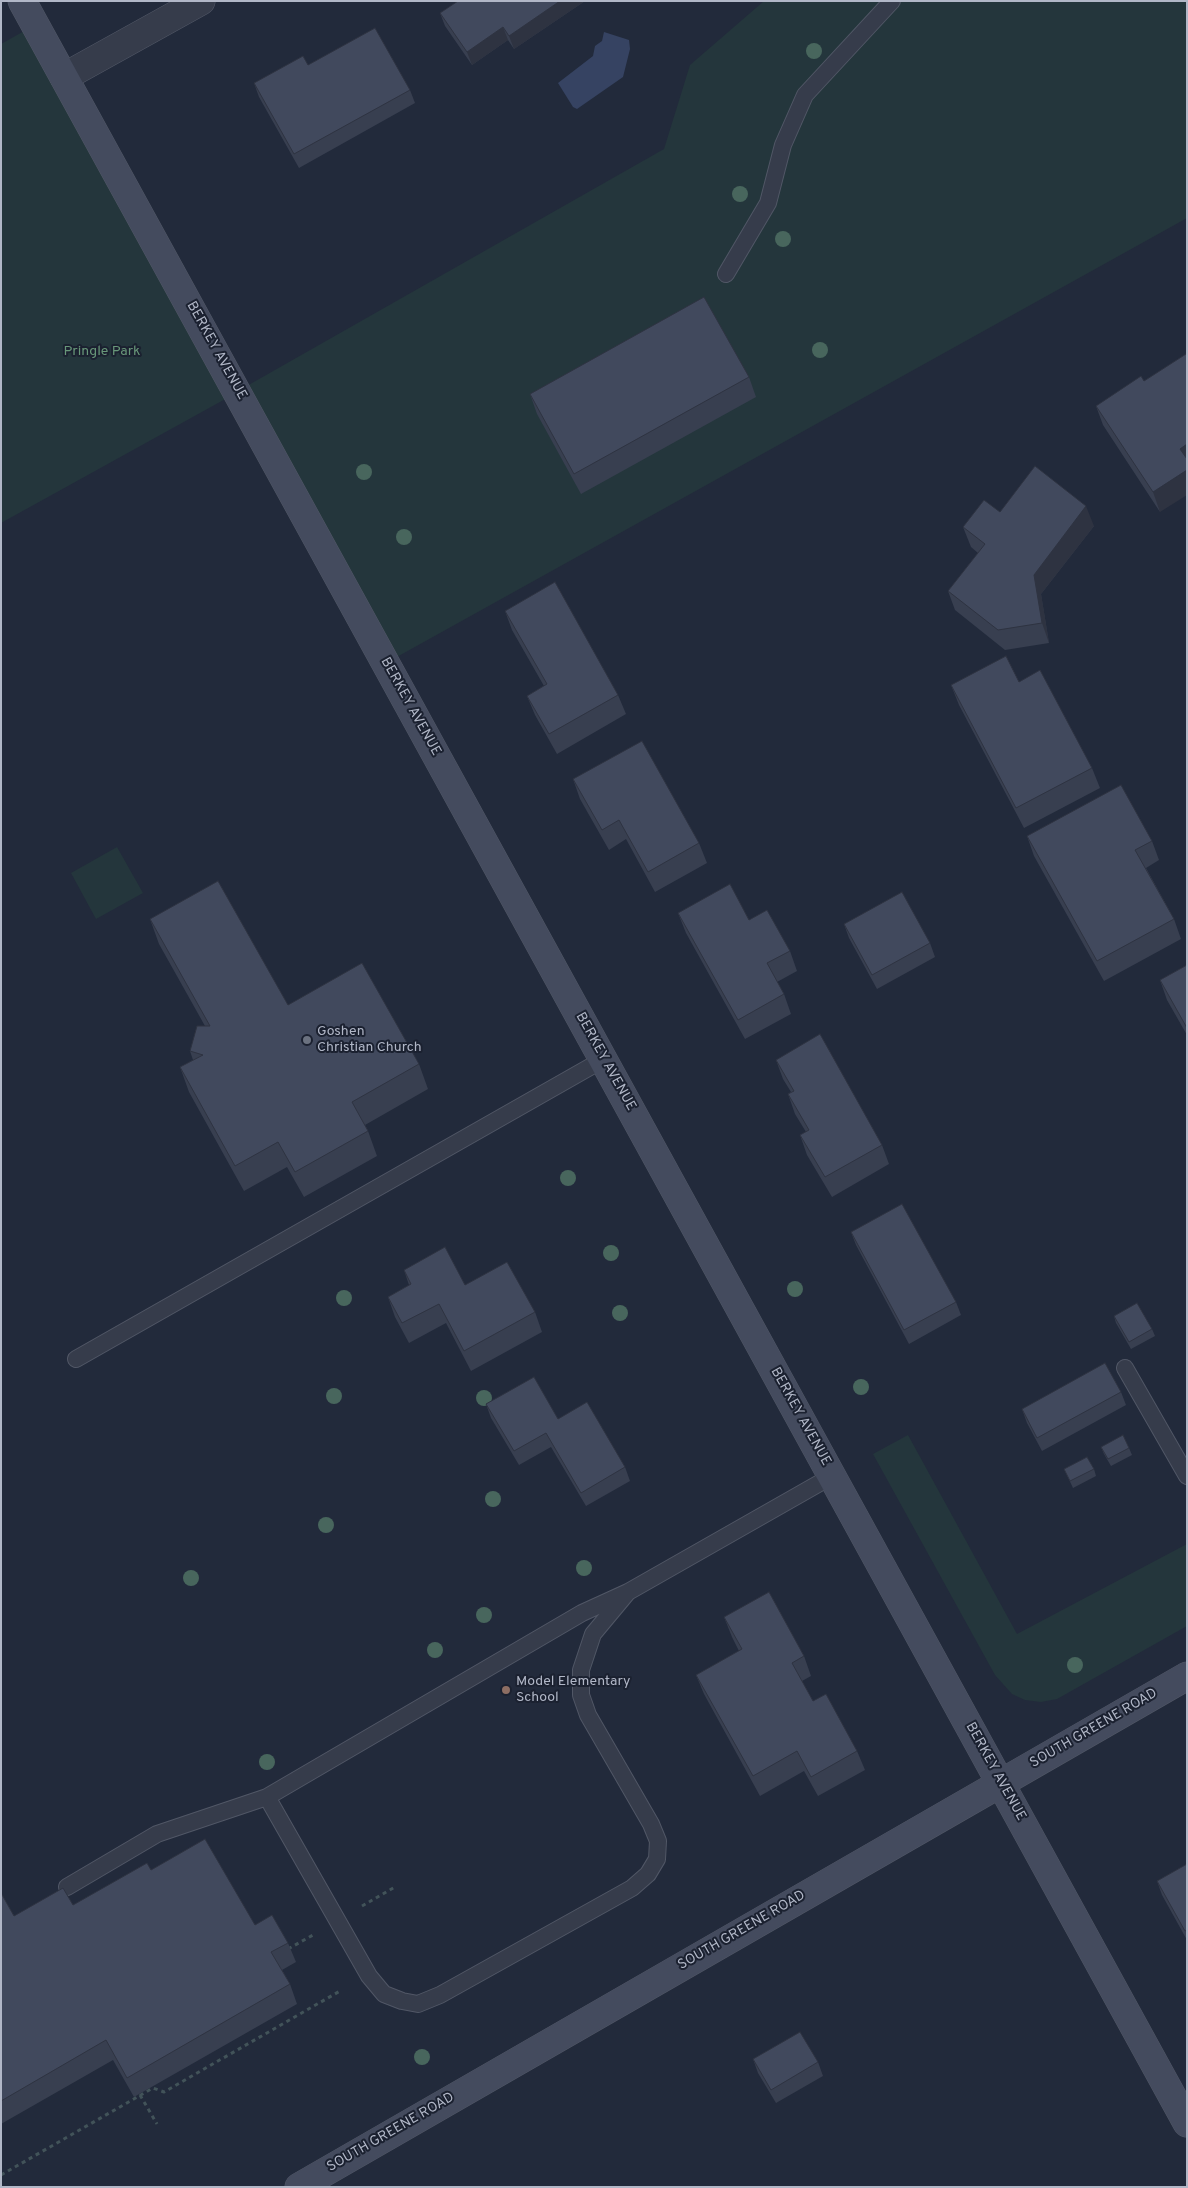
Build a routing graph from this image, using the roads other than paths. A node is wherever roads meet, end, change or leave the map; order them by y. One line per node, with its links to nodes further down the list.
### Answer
1 (22, 1): 4 (street, BERKEY AVENUE)
2 (201, 1): 4 (street)
3 (892, 1): 5 (lane)
4 (64, 77): 6 (street, BERKEY AVENUE)
5 (726, 274)
6 (604, 1059): 7 (lane); 9 (street, BERKEY AVENUE)
7 (76, 1359)
8 (1125, 1368): 10 (lane)
9 (832, 1476): 11 (lane); 13 (street, BERKEY AVENUE)
10 (1187, 1476)
11 (628, 1592): 14 (lane); 14 (lane)
12 (1187, 1676): 13 (street, SOUTH GREENE ROAD)
13 (1001, 1782): 16 (street, BERKEY AVENUE); 17 (street, SOUTH GREENE ROAD)
14 (267, 1797): 15 (lane)
15 (67, 1887)
16 (1187, 2123)
17 (298, 2187)

